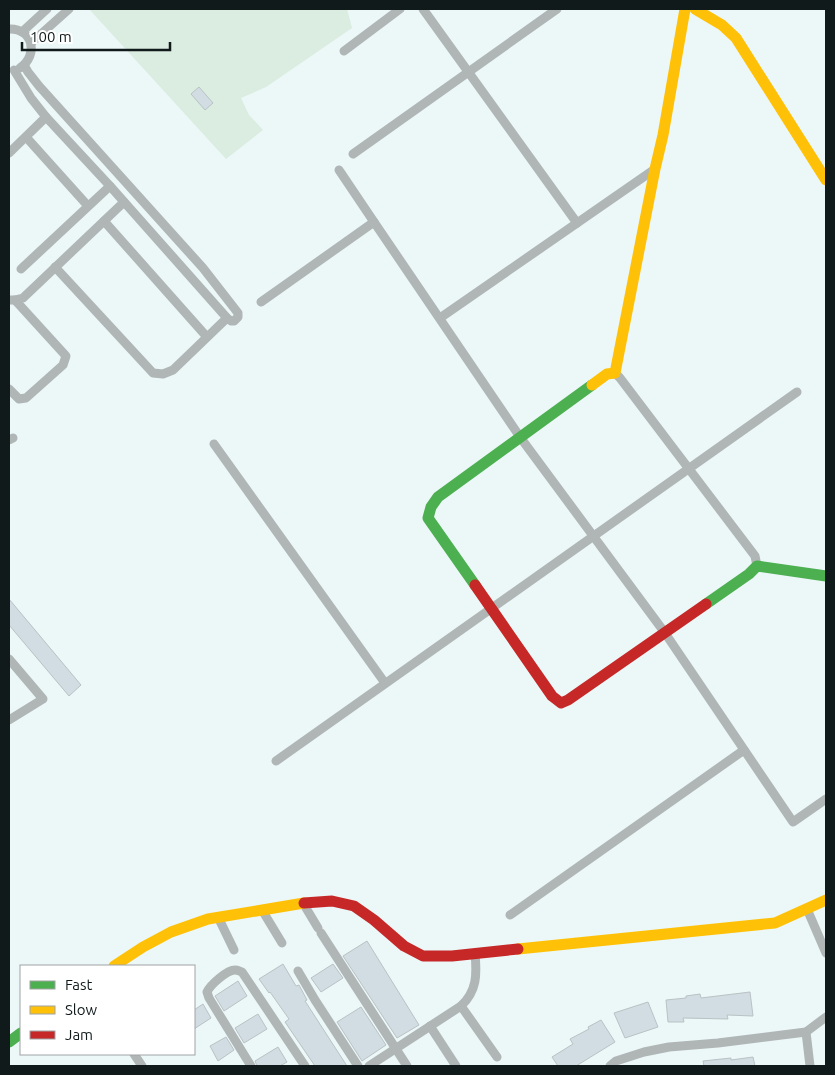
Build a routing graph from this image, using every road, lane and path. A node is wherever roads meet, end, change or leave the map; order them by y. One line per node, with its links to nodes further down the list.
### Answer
1 (47, 9): 9 (street)
2 (69, 9): 10 (street)
3 (400, 9): 11 (street)
4 (423, 9): 14 (street)
5 (557, 9): 14 (street)
6 (685, 9): 19 (street)
7 (695, 9): 21 (street)
8 (9, 29): 9 (street)
9 (22, 32): 10 (street)
10 (31, 43): 12 (street)
11 (344, 51)
12 (24, 65): 13 (street); 23 (street)
13 (12, 70): 15 (street)
14 (468, 72): 18 (street); 28 (street)
15 (46, 117): 16 (street); 22 (street)
16 (26, 137): 17 (street); 25 (street)
17 (9, 153)
18 (353, 154)
19 (654, 169): 28 (street); 36 (street)
20 (339, 170): 27 (street)
21 (826, 180)
22 (110, 186): 24 (street); 25 (street)
23 (129, 186): 24 (street); 33 (street)
24 (121, 198): 26 (street); 33 (street)
25 (88, 206): 30 (street)
26 (104, 221): 29 (street); 35 (street)
27 (374, 222): 32 (street); 34 (street)
28 (577, 224): 34 (street)
29 (55, 267): 31 (street); 35 (street)
30 (21, 269)
31 (12, 300): 37 (street)
32 (261, 302)
33 (227, 318): 35 (street)
34 (440, 318): 39 (street)
35 (207, 337)
36 (615, 372): 39 (street); 41 (street)
37 (9, 389)
38 (797, 392): 41 (street)
39 (520, 438): 42 (street); 45 (street)
40 (214, 444): 48 (street)
41 (688, 468): 42 (street); 43 (street)
42 (594, 536): 45 (street); 46 (street)
43 (757, 566): 44 (street); 46 (street)
44 (826, 576)
45 (491, 608): 46 (street); 48 (street)
46 (665, 633): 50 (street)
47 (9, 659): 49 (street)
48 (386, 683): 51 (street)
49 (9, 720)
50 (744, 750): 52 (street); 57 (street)
51 (276, 761)
52 (826, 799)
53 (826, 900): 55 (street)
54 (304, 902): 56 (street); 61 (street); 71 (street)
55 (807, 909): 61 (street); 62 (street)
56 (262, 910): 58 (street); 59 (street)
57 (510, 915)
58 (218, 917): 60 (street); 63 (street)
59 (282, 943)
60 (234, 950)
61 (475, 953): 65 (street)
62 (826, 953)
63 (115, 965)
64 (298, 971): 77 (street)
65 (461, 1006): 67 (street); 73 (street)
66 (826, 1017): 68 (street)
67 (430, 1026): 71 (street); 80 (street)
68 (806, 1032): 81 (street); 82 (street)
69 (20, 1034): 70 (street)
70 (9, 1042)
71 (396, 1048): 78 (street); 79 (street)
72 (135, 1055): 74 (street)
73 (497, 1057)
74 (142, 1066)
75 (251, 1066): 76 (street)
76 (305, 1066)
77 (358, 1066)
78 (369, 1066)
79 (407, 1066)
80 (456, 1066)
81 (610, 1066)
82 (810, 1066)

